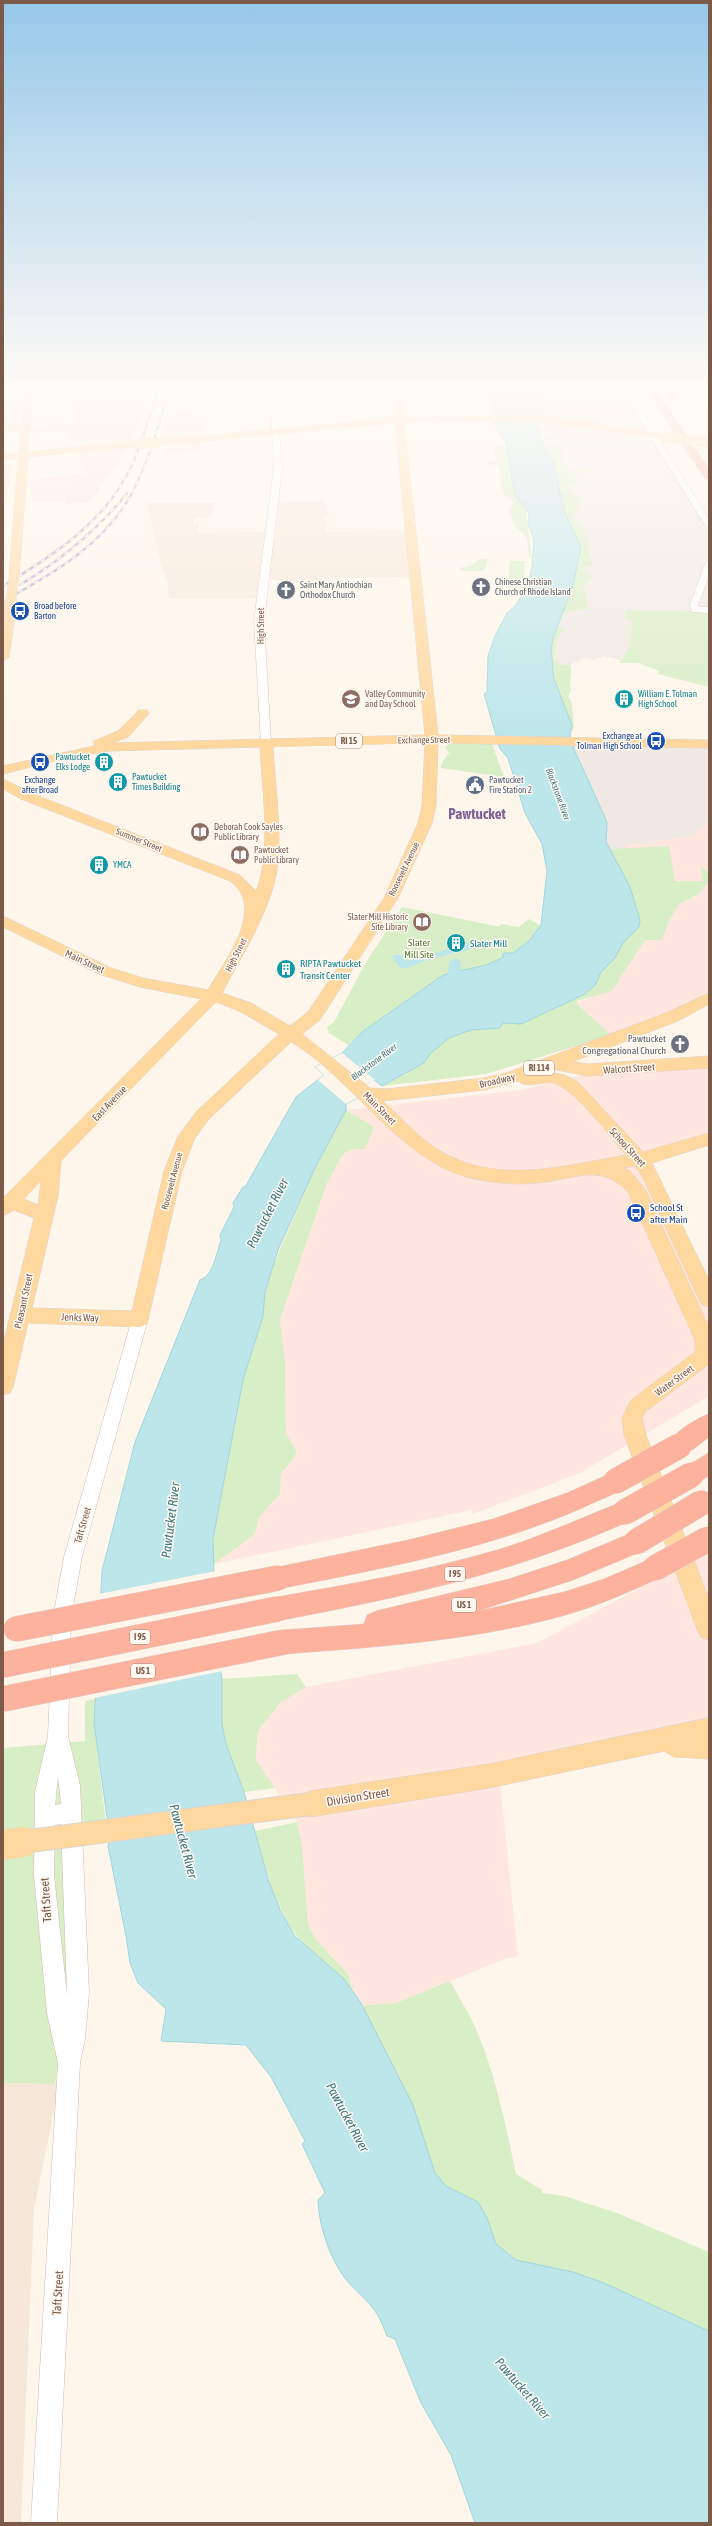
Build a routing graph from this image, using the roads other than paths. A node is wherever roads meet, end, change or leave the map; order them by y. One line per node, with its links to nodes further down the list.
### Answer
1 (18, 504): 7 (main road)
2 (273, 504): 12 (street, High Street)
3 (408, 504): 11 (main road, Roosevelt Avenue)
4 (696, 504): 5 (street)
5 (709, 525)
6 (709, 564): 8 (street)
7 (10, 577): 9 (main road, bridge)
8 (709, 610)
9 (3, 657)
10 (143, 714): 13 (main road)
11 (432, 739): 12 (main road, Exchange Street / RI 15); 14 (main road, Exchange Street / RI 15); 25 (main road, Roosevelt Avenue)
12 (266, 743): 15 (main road, Exchange Street / RI 15); 19 (main road, High Street)
13 (97, 744): 15 (main road, Exchange Street / RI 15); 16 (main road, Exchange Street / RI 15)
14 (709, 744)
15 (140, 746): 17 (main road, Exchange Street / RI 15)
16 (3, 761)
17 (3, 770)
18 (6, 787): 20 (main road, Summer Street)
19 (268, 866): 20 (main road); 21 (main road, High Street)
20 (235, 878): 21 (main road, Summer Street)
21 (253, 916): 23 (main road, High Street)
22 (4, 923): 23 (main road, Main Street)
23 (213, 996): 25 (main road, Main Street); 39 (main road, East Avenue)
24 (709, 998): 26 (main road, Broadway / RI 114)
25 (291, 1034): 34 (main road, Main Street); 44 (main road, Roosevelt Avenue)
26 (594, 1048): 28 (main road, Broadway / RI 114); 29 (main road); 30 (main road)
27 (709, 1062): 30 (main road, Walcott Street)
28 (549, 1064): 29 (main road, Walcott Street); 31 (main road, Broadway / RI 114)
29 (575, 1068): 30 (main road, Walcott Street); 33 (main road)
30 (609, 1069)
31 (484, 1084): 32 (main road, Broadway / RI 114); 33 (main road, School Street)
32 (433, 1090): 34 (main road, Broadway / RI 114); 35 (main road)
33 (576, 1090): 37 (main road, School Street)
34 (366, 1094): 35 (main road, Main Street)
35 (391, 1120): 38 (main road, Main Street)
36 (709, 1139): 37 (main road, Main Street)
37 (640, 1159): 38 (main road, Main Street); 42 (main road, School Street)
38 (582, 1169): 50 (main road, Water Street)
39 (52, 1172): 40 (main road, East Avenue); 41 (main road, Pleasant Street)
40 (7, 1205): 41 (main road)
41 (44, 1215): 43 (main road, Pleasant Street)
42 (709, 1300)
43 (22, 1309): 44 (main road, Jenks Way); 45 (main road, Pleasant Street)
44 (141, 1313): 56 (street, Taft Street)
45 (3, 1387)
46 (709, 1424): 51 (highway, bridge)
47 (700, 1469): 53 (highway, I 95, bridge)
48 (705, 1500): 52 (highway, US 1, bridge)
49 (708, 1539): 52 (highway, bridge)
50 (709, 1629)
51 (7, 1630)
52 (284, 1642): 54 (highway, US 1, bridge)
53 (3, 1665)
54 (3, 1699)
55 (709, 1730): 57 (main road, Division Street)
56 (58, 1736): 59 (street, Taft Street); 60 (street, Taft Street)
57 (634, 1745): 58 (main road); 61 (main road, Division Street, bridge)
58 (709, 1747)
59 (71, 1813): 60 (street); 62 (street, Taft Street)
60 (44, 1817): 62 (street, Taft Street)
61 (3, 1845)
62 (69, 2063): 63 (street, Taft Street)
63 (44, 2523)

